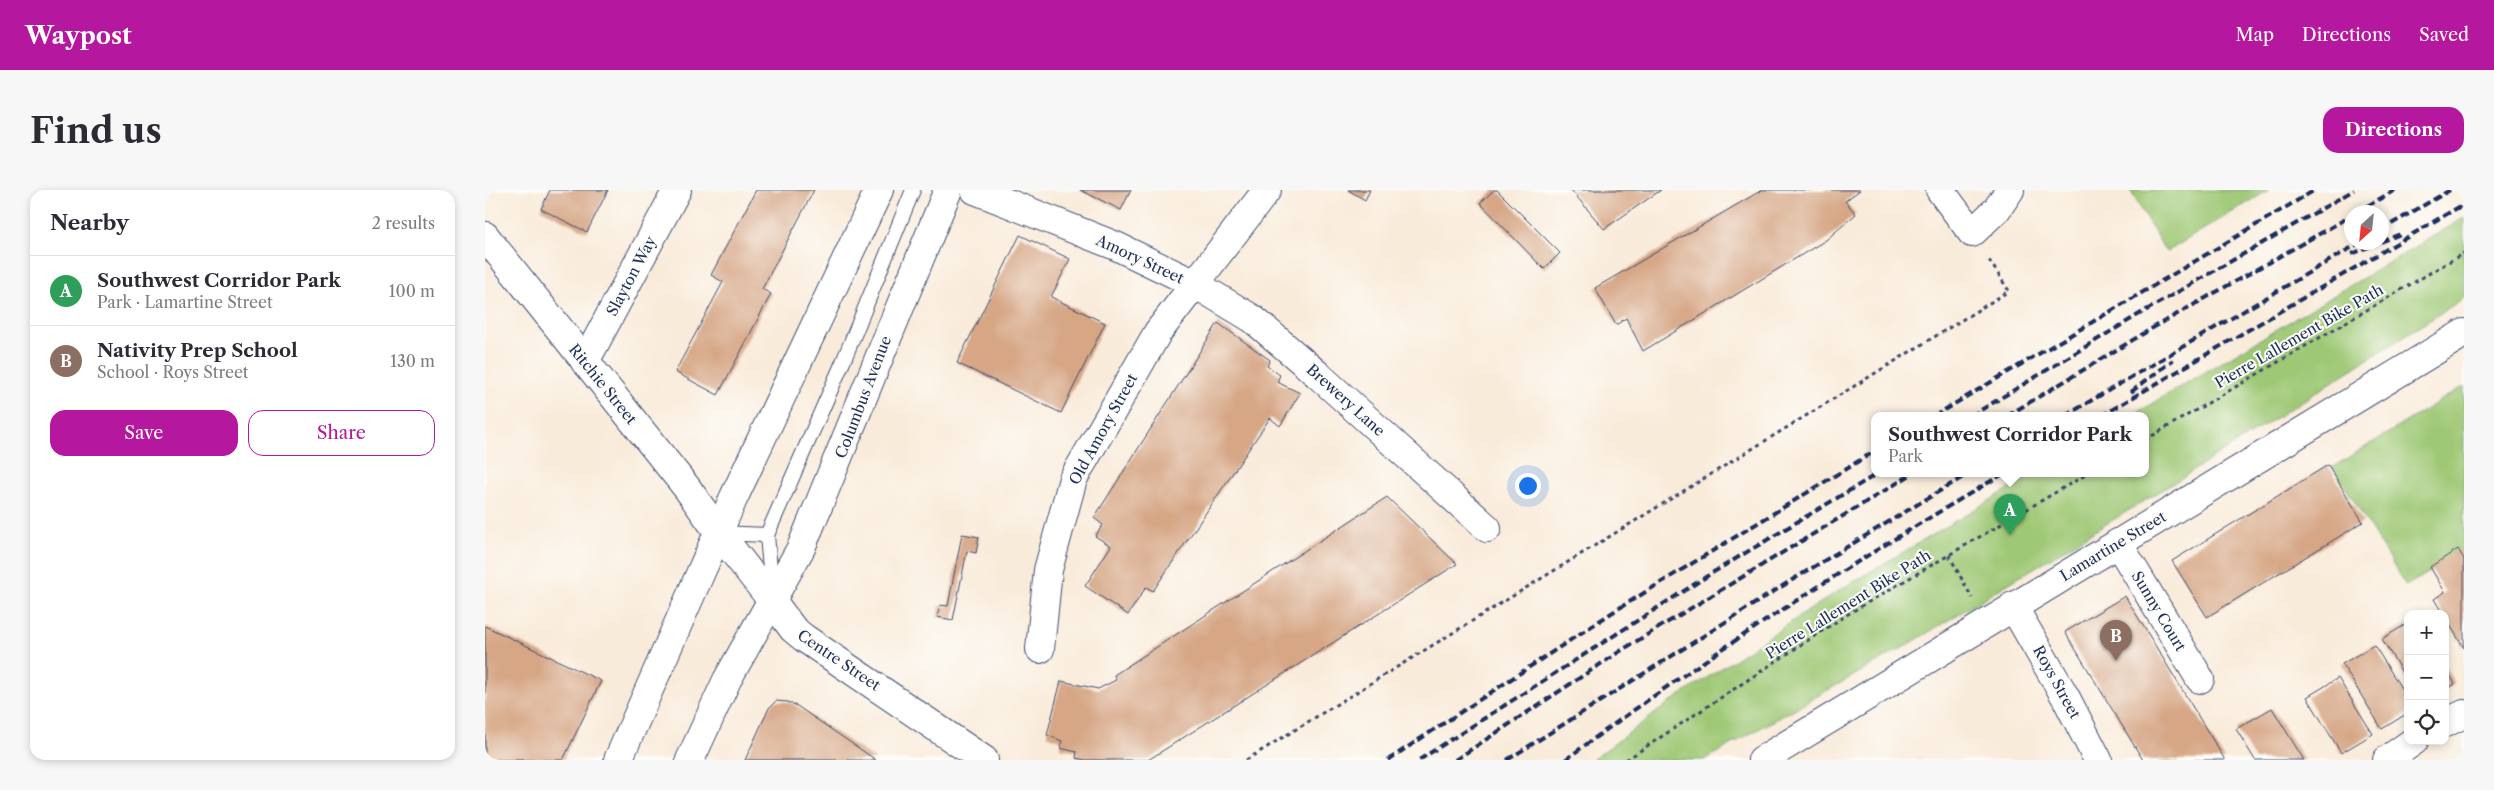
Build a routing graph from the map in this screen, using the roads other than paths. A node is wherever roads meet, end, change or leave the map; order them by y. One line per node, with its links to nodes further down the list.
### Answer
1 (677, 190): 12 (street, Slayton Way)
2 (879, 190): 14 (street)
3 (913, 190): 15 (lane, Columbus Avenue)
4 (948, 190): 17 (street, Columbus Avenue)
5 (975, 190): 10 (street, Amory Street)
6 (1267, 190): 10 (street, Amory Street)
7 (1940, 190): 8 (street)
8 (2009, 190)
9 (485, 236): 12 (street, Ritchie Street)
10 (1195, 284): 13 (street, Brewery Lane); 19 (street, Old Amory Street)
11 (2464, 333): 16 (street, Lamartine Street)
12 (585, 362): 14 (street, Ritchie Street)
13 (1487, 528)
14 (719, 533): 15 (lane); 17 (street, Centre Street); 24 (street)
15 (767, 535): 17 (lane, Columbus Avenue)
16 (2118, 543): 18 (street, Lamartine Street); 20 (street, Sunny Court)
17 (773, 602): 25 (street, Columbus Avenue); 26 (street, Centre Street)
18 (2013, 606): 27 (street, Lamartine Street); 28 (street, Roys Street)
19 (1040, 649)
20 (2200, 679)
21 (2464, 714): 22 (street)
22 (2449, 721)
23 (2408, 745): 29 (street)
24 (618, 760)
25 (691, 760)
26 (984, 760)
27 (1763, 760)
28 (2099, 760)
29 (2387, 760)

